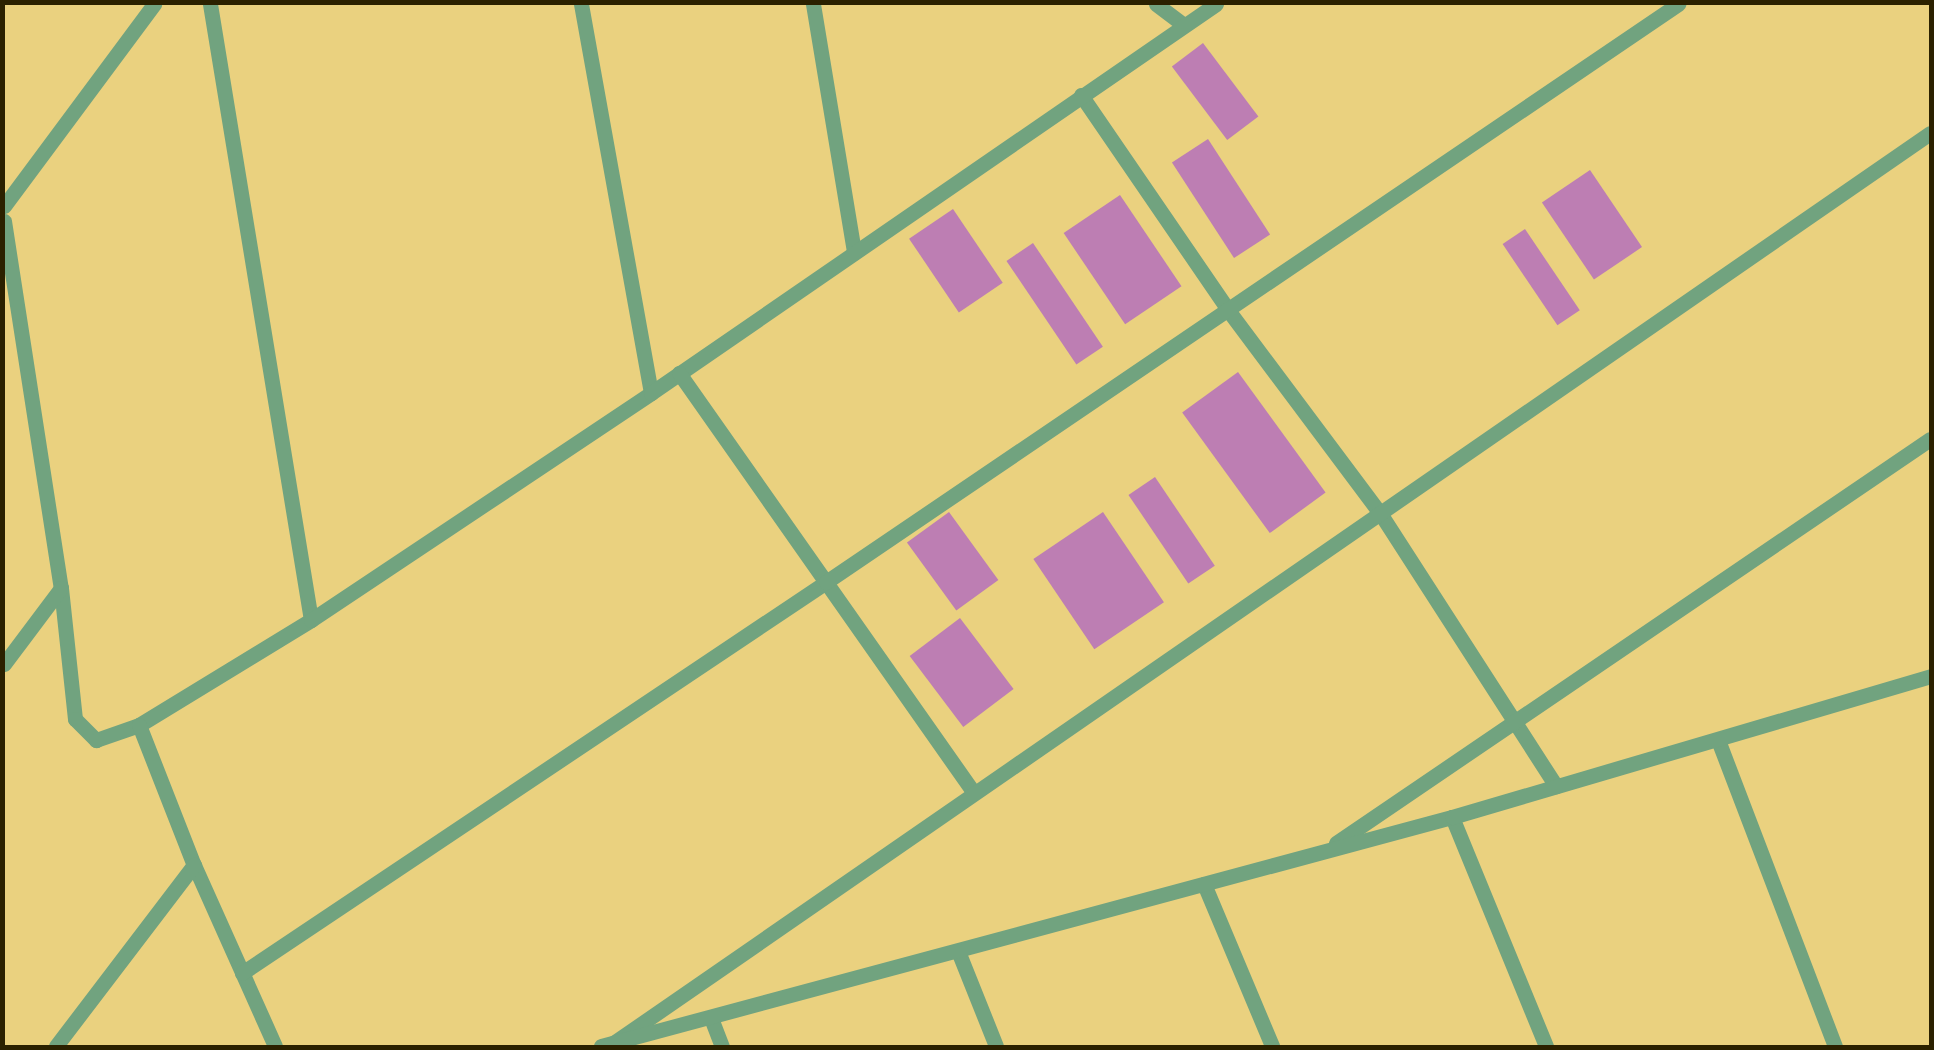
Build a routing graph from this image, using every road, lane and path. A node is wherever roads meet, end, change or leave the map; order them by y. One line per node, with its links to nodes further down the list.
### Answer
1 (154, 4): 11 (street)
2 (210, 4): 21 (street)
3 (581, 4): 16 (street)
4 (1156, 4): 8 (street)
5 (1216, 4): 8 (street)
6 (1678, 4): 14 (street)
7 (816, 6): 13 (street)
8 (1184, 24): 9 (street)
9 (1081, 95): 13 (street); 14 (street)
10 (1930, 133): 18 (street)
11 (4, 206)
12 (4, 221): 20 (street)
13 (854, 253): 15 (street)
14 (1228, 310): 18 (street); 19 (street)
15 (679, 373): 16 (street); 19 (street)
16 (651, 393): 21 (street)
17 (1930, 439): 24 (street)
18 (1380, 513): 24 (street); 28 (street)
19 (826, 582): 28 (street); 34 (street)
20 (61, 588): 22 (street); 25 (street)
21 (311, 620): 25 (street)
22 (4, 664)
23 (1930, 676): 26 (street)
24 (1515, 723): 27 (street); 30 (street)
25 (139, 725): 31 (street)
26 (1718, 740): 27 (street); 43 (street)
27 (1556, 786): 29 (street)
28 (974, 793): 36 (street)
29 (1452, 817): 30 (street); 42 (street)
30 (1324, 851): 32 (street)
31 (194, 865): 34 (street); 37 (street)
32 (1204, 884): 33 (street); 41 (street)
33 (958, 951): 35 (street); 40 (street)
34 (242, 973): 38 (street)
35 (711, 1018): 36 (street); 39 (street)
36 (606, 1045)
37 (56, 1046)
38 (275, 1046)
39 (722, 1046)
40 (996, 1046)
41 (1272, 1046)
42 (1546, 1046)
43 (1835, 1046)

